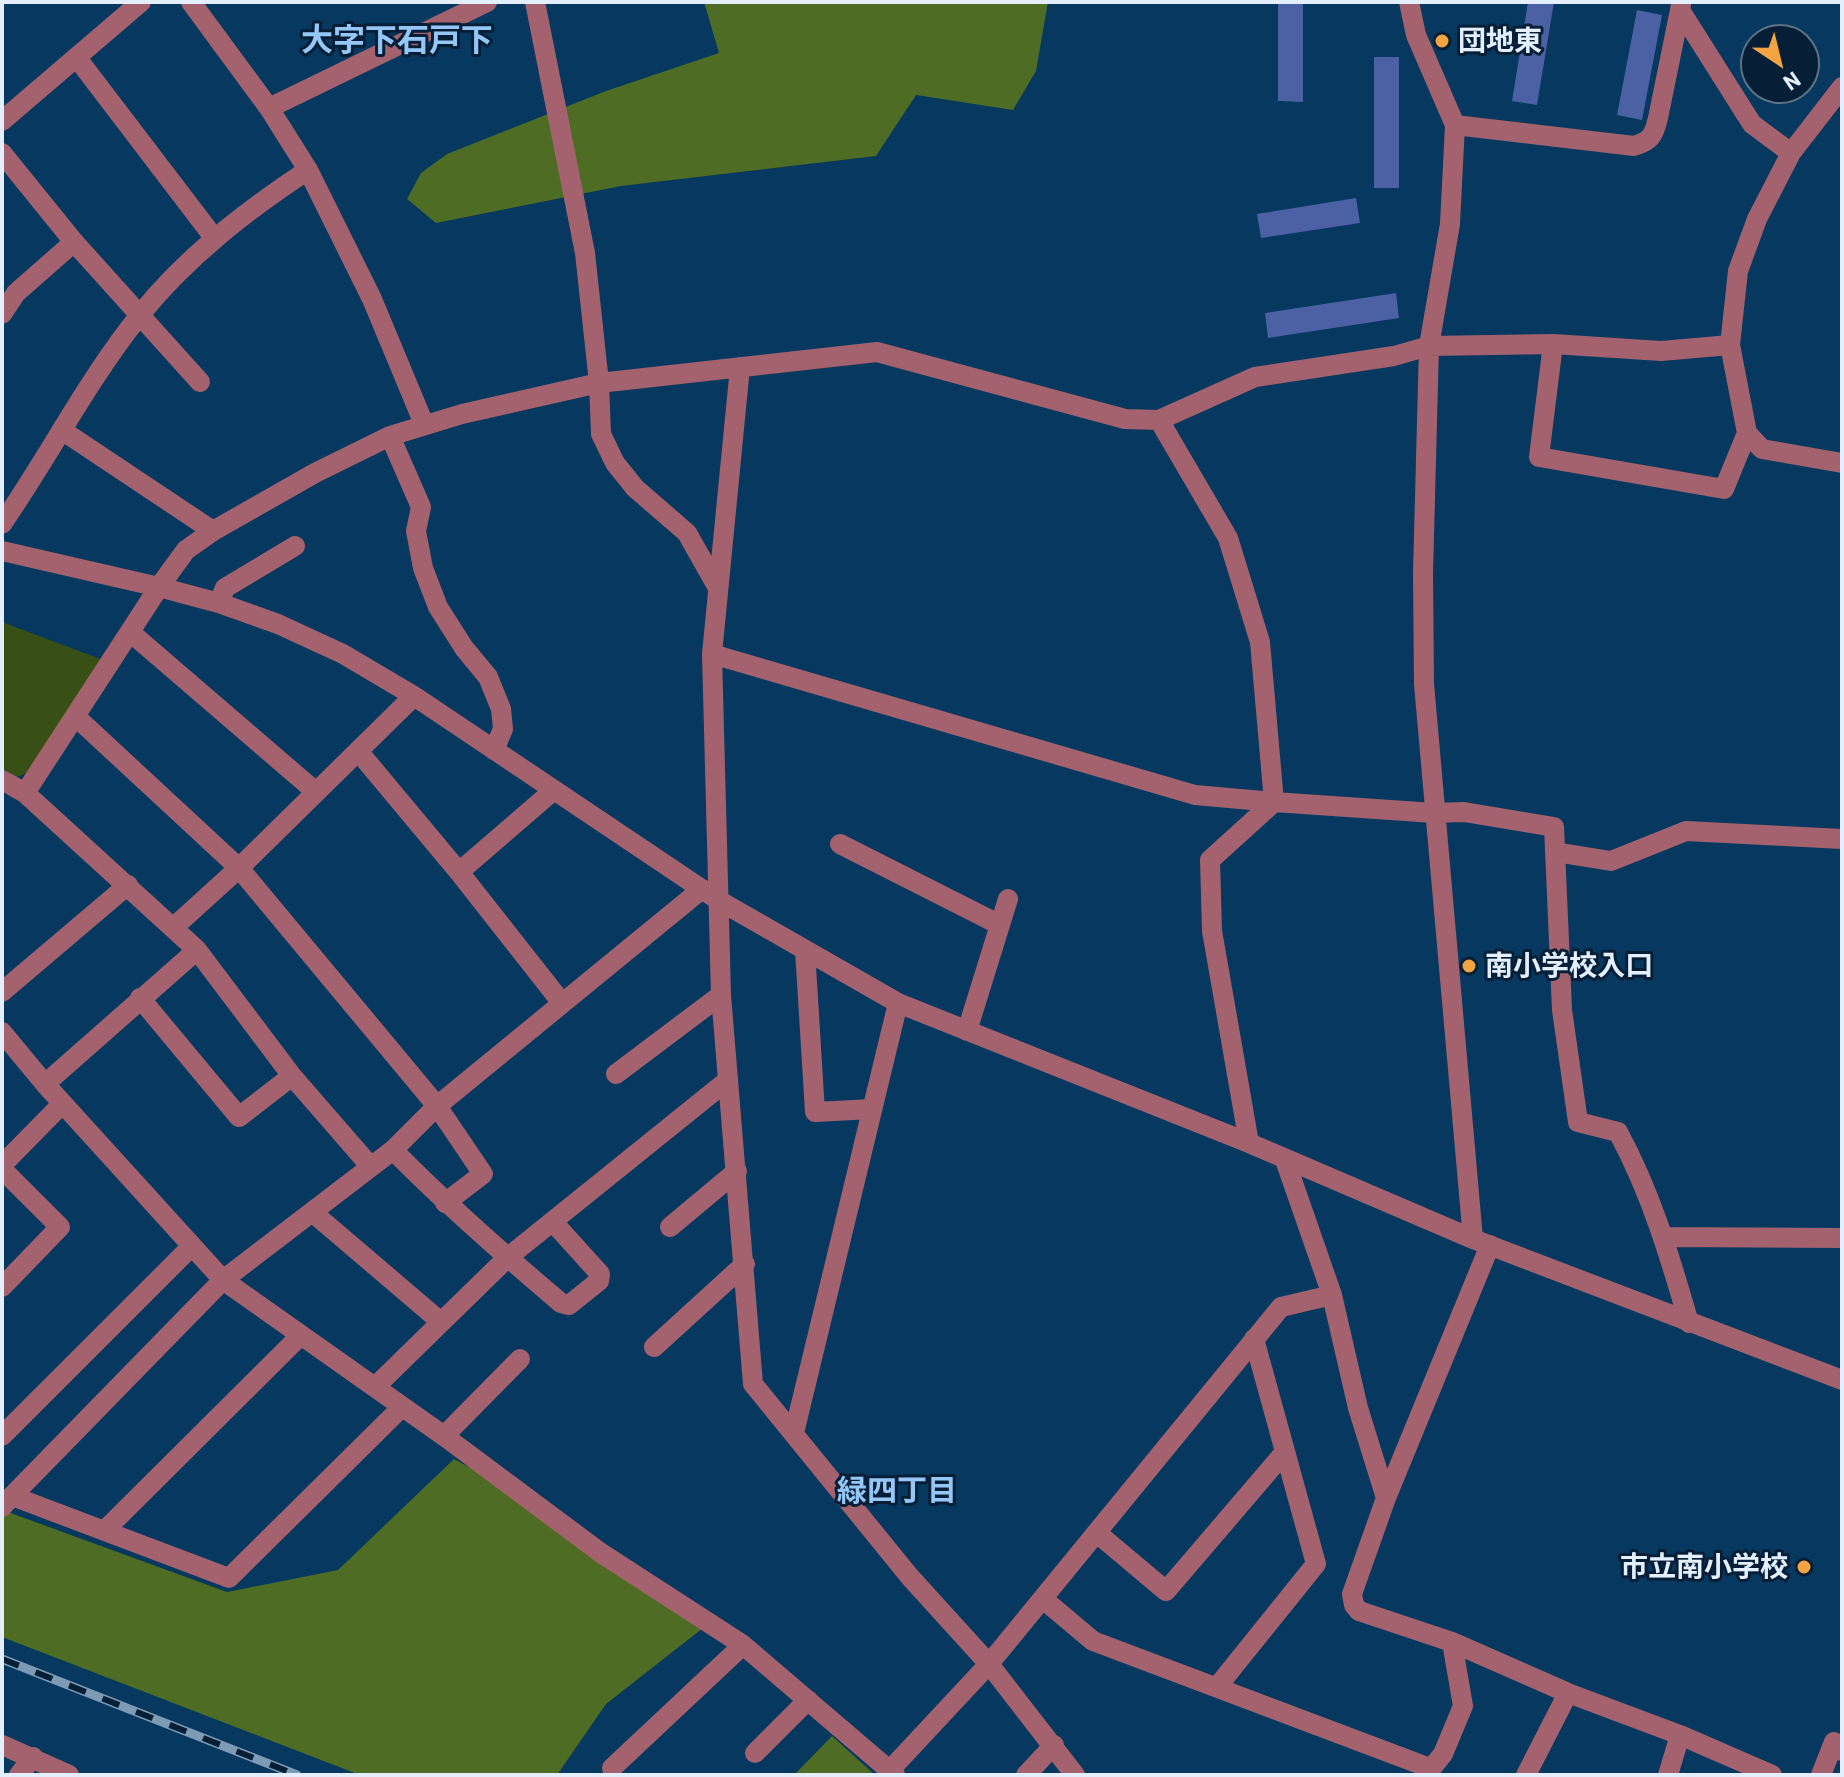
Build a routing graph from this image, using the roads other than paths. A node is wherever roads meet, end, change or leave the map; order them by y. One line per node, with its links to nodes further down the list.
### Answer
1 (141, 2): 7 (street)
2 (191, 2): 9 (street)
3 (487, 2): 9 (street)
4 (535, 2): 25 (street)
5 (1409, 2): 11 (street)
6 (1681, 6): 11 (street); 13 (street)
7 (77, 58): 10 (street); 15 (street)
8 (1842, 87): 13 (street)
9 (269, 108): 14 (street)
10 (2, 121)
11 (1455, 125): 22 (street)
12 (2, 153): 16 (street)
13 (1791, 153): 21 (street)
14 (308, 170): 15 (street); 27 (street)
15 (215, 239): 19 (street)
16 (74, 242): 17 (street); 19 (street)
17 (9, 288): 18 (street)
18 (2, 314)
19 (139, 315): 24 (street); 28 (street)
20 (1553, 344): 21 (street); 22 (street); 29 (street)
21 (1730, 345): 29 (street)
22 (1429, 346): 26 (street); 50 (street)
23 (740, 367): 25 (street); 26 (street); 37 (street)
24 (200, 382)
25 (599, 383): 27 (street); 37 (street)
26 (1159, 420): 49 (street)
27 (424, 424): 30 (street)
28 (63, 431): 32 (street); 33 (street)
29 (1747, 433): 31 (street)
30 (390, 436): 33 (street); 43 (street)
31 (1842, 463)
32 (2, 524)
33 (213, 531): 36 (street)
34 (295, 546): 38 (street)
35 (2, 551): 36 (street)
36 (159, 587): 38 (street); 39 (street)
37 (718, 588): 40 (street)
38 (219, 603): 41 (street)
39 (130, 632): 42 (street); 47 (street)
40 (712, 654): 49 (street); 57 (street)
41 (414, 696): 43 (street); 44 (street)
42 (75, 716): 48 (street); 54 (street)
43 (494, 750): 46 (street)
44 (358, 751): 47 (street); 55 (street)
45 (2, 780): 48 (street)
46 (554, 790): 55 (street); 57 (street)
47 (316, 792): 54 (street)
48 (25, 793): 56 (street)
49 (1274, 802): 50 (street); 77 (street)
50 (1434, 813): 53 (street); 89 (street)
51 (1842, 839): 53 (street)
52 (840, 844): 59 (street)
53 (1555, 852): 87 (street)
54 (239, 868): 60 (street); 75 (street)
55 (459, 872): 66 (street)
56 (128, 885): 60 (street); 63 (street)
57 (710, 894): 62 (street); 64 (street); 66 (street)
58 (1008, 899): 59 (street)
59 (1000, 925): 68 (street)
60 (174, 927): 61 (street)
61 (197, 950): 65 (street); 71 (street)
62 (805, 950): 67 (street); 76 (street)
63 (2, 992)
64 (721, 995): 70 (street); 72 (street)
65 (140, 998): 71 (street); 73 (street)
66 (562, 1003): 75 (street)
67 (898, 1003): 68 (street); 76 (street)
68 (967, 1031): 77 (street)
69 (2, 1032): 73 (street)
70 (616, 1074)
71 (292, 1076): 81 (street)
72 (728, 1080): 82 (street); 85 (street)
73 (45, 1084): 74 (street)
74 (62, 1104): 80 (street); 90 (street)
75 (437, 1106): 78 (street); 83 (street)
76 (872, 1109): 105 (street)
77 (1249, 1143): 79 (street)
78 (393, 1150): 81 (street); 83 (street)
79 (1285, 1160): 89 (street); 95 (street)
80 (2, 1167): 94 (street)
81 (371, 1167): 84 (street)
82 (737, 1171): 86 (street); 92 (street)
83 (445, 1203): 91 (street)
84 (312, 1212): 93 (street); 96 (street)
85 (553, 1222): 91 (street); 91 (street)
86 (670, 1227)
87 (1664, 1237): 88 (street); 97 (street)
88 (1842, 1238)
89 (1482, 1242): 97 (street); 109 (street)
90 (192, 1246): 93 (street); 106 (street)
91 (507, 1258): 96 (street)
92 (745, 1264): 100 (street); 105 (street)
93 (223, 1280): 98 (street); 110 (street)
94 (2, 1287)
95 (1332, 1295): 99 (street); 109 (street)
96 (441, 1322): 103 (street)
97 (1689, 1323): 102 (street)
98 (301, 1335): 103 (street); 111 (street)
99 (1254, 1339): 108 (street); 112 (street)
100 (654, 1347)
101 (520, 1359): 107 (street)
102 (1842, 1380)
103 (375, 1387): 104 (street)
104 (402, 1407): 107 (street); 111 (street)
105 (794, 1433): 116 (street)
106 (2, 1436)
107 (444, 1436): 115 (street)
108 (1284, 1453): 112 (street); 117 (street)
109 (1386, 1498): 114 (street)
110 (7, 1502): 111 (street)
111 (104, 1531)
112 (1097, 1533): 113 (street)
113 (1043, 1599): 116 (street); 117 (street)
114 (1452, 1642): 118 (street); 127 (street)
115 (743, 1645): 119 (street); 126 (street)
116 (989, 1664): 122 (street); 128 (street)
117 (1217, 1687): 127 (street)
118 (1568, 1693): 120 (street); 133 (street)
119 (808, 1700): 124 (street); 128 (street)
120 (1680, 1735): 134 (street); 135 (street)
121 (2, 1745): 125 (street)
122 (1054, 1745): 131 (street); 132 (street)
123 (1842, 1751): 136 (street)
124 (755, 1753)
125 (33, 1757): 129 (street); 130 (street)
126 (612, 1768)
127 (1428, 1771)
128 (893, 1772)
129 (19, 1775)
130 (69, 1775)
131 (1026, 1775)
132 (1075, 1775)
133 (1526, 1775)
134 (1668, 1775)
135 (1772, 1775)
136 (1821, 1775)

